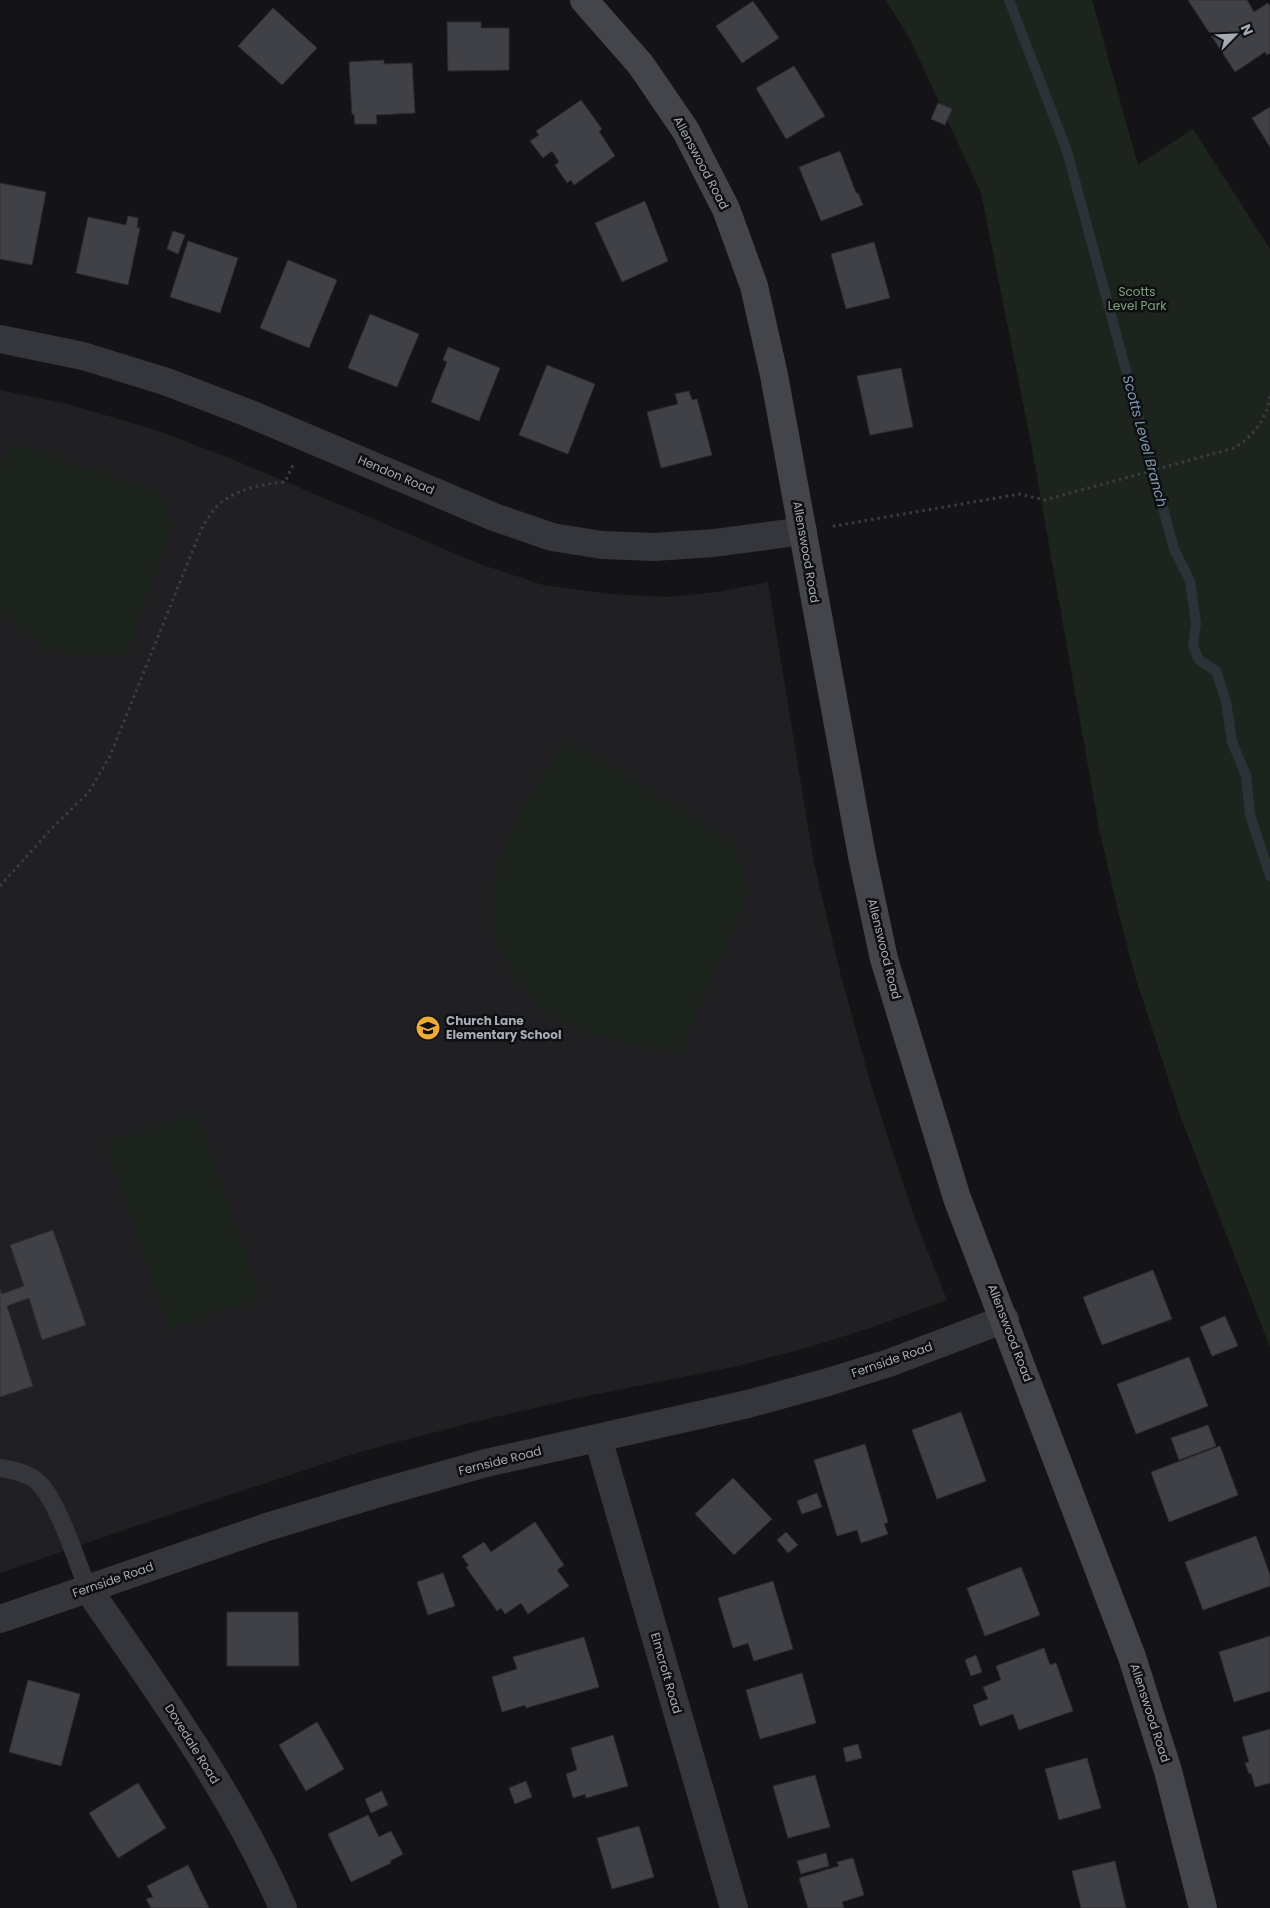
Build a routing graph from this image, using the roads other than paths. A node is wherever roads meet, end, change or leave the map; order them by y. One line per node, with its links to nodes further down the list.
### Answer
1 (584, 0): 3 (street, Allenswood Road)
2 (0, 339): 3 (street, Hendon Road)
3 (802, 531): 4 (street, Allenswood Road)
4 (1004, 1319): 5 (street, Fernside Road); 11 (street, Allenswood Road)
5 (598, 1438): 7 (street, Fernside Road); 10 (street, Elmcroft Road)
6 (0, 1468): 7 (lane)
7 (88, 1588): 8 (street, Fernside Road); 9 (street, Dovedale Road)
8 (0, 1619)
9 (283, 1908)
10 (734, 1908)
11 (1203, 1908)

